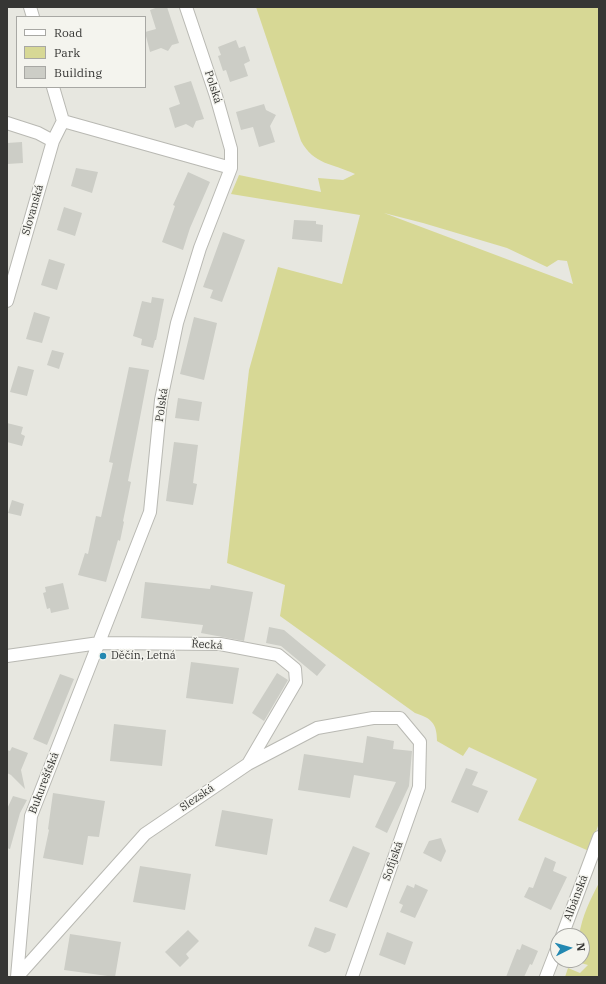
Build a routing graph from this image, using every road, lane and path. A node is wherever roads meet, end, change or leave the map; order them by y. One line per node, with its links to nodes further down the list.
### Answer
1 (186, 7): 6 (street, Polská)
2 (53, 88): 3 (street)
3 (63, 121): 5 (street, Slovanská); 6 (street)
4 (7, 123): 5 (street)
5 (52, 141): 7 (street, Slovanská)
6 (231, 168): 8 (street, Polská)
7 (7, 301)
8 (99, 643): 9 (street, Řecká); 11 (street, Řecká); 15 (street, Bukurešťská)
9 (7, 656)
10 (420, 742): 11 (street, Slezská); 16 (street, Sofijská)
11 (248, 764): 15 (street, Slezská)
12 (599, 837): 13 (street, Albánská)
13 (565, 928)
14 (550, 967): 17 (street)
15 (17, 977)
16 (352, 977)
17 (546, 977)

